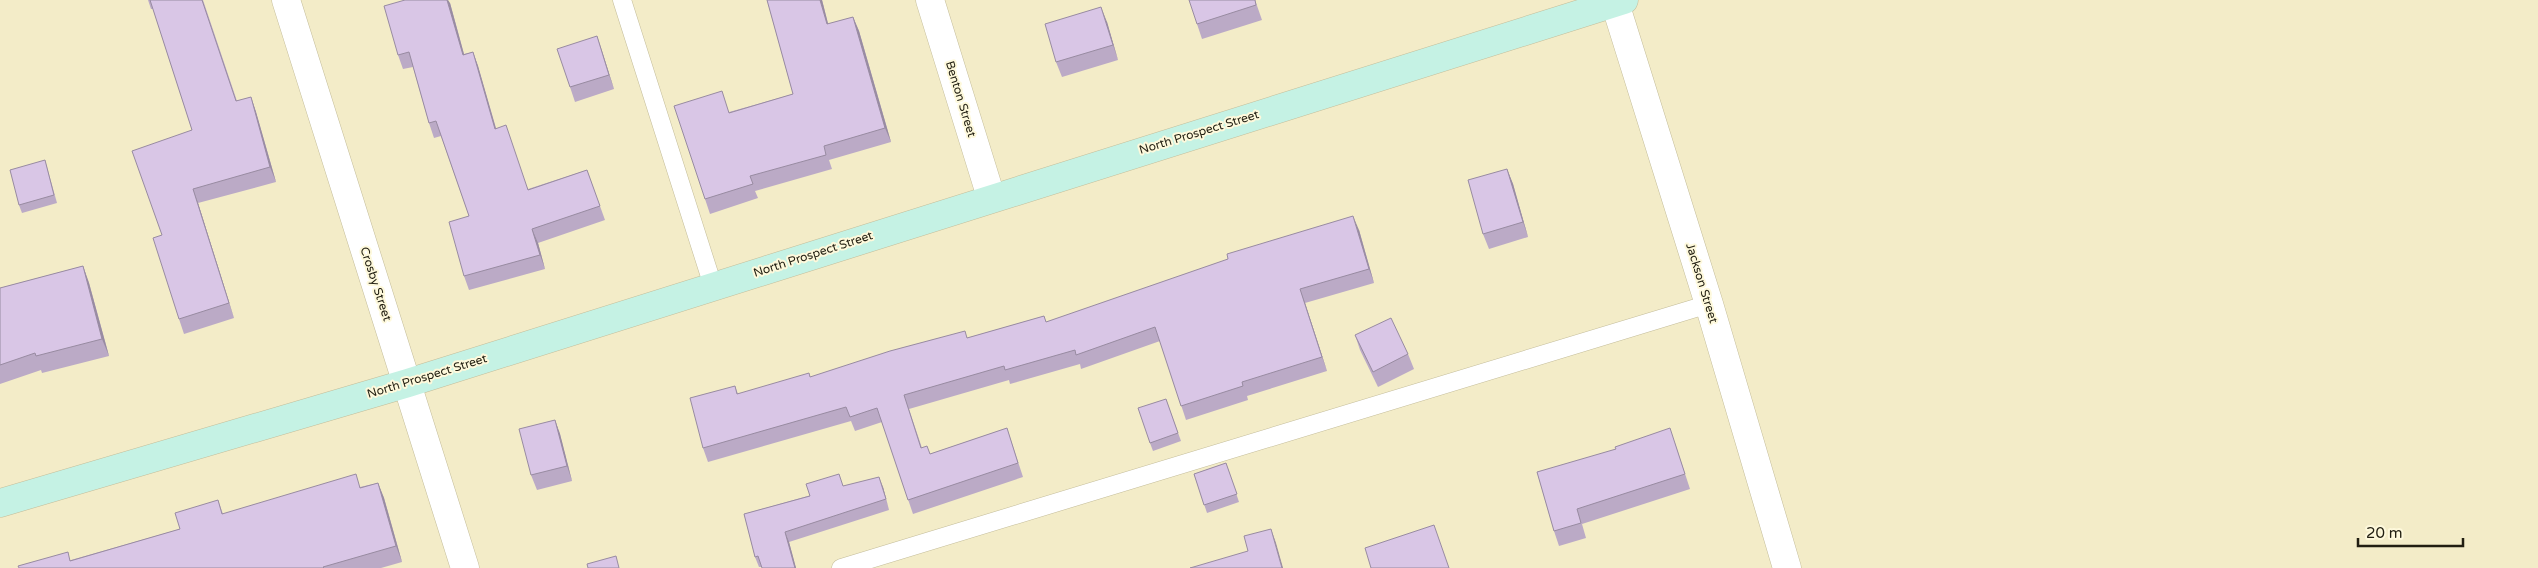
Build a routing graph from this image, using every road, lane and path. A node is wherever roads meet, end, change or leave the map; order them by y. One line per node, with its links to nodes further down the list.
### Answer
1 (286, 0): 8 (street, Crosby Street)
2 (622, 0): 6 (lane)
3 (930, 0): 5 (street, Benton Street)
4 (1618, 1): 5 (street, North Prospect Street); 7 (street, Jackson Street)
5 (992, 198): 6 (street, North Prospect Street)
6 (714, 286): 8 (street, North Prospect Street)
7 (1709, 304): 11 (lane); 12 (street, Jackson Street)
8 (408, 383): 9 (street, North Prospect Street); 10 (street, Crosby Street)
9 (0, 502)
10 (465, 568)
11 (841, 568)
12 (1786, 568)

